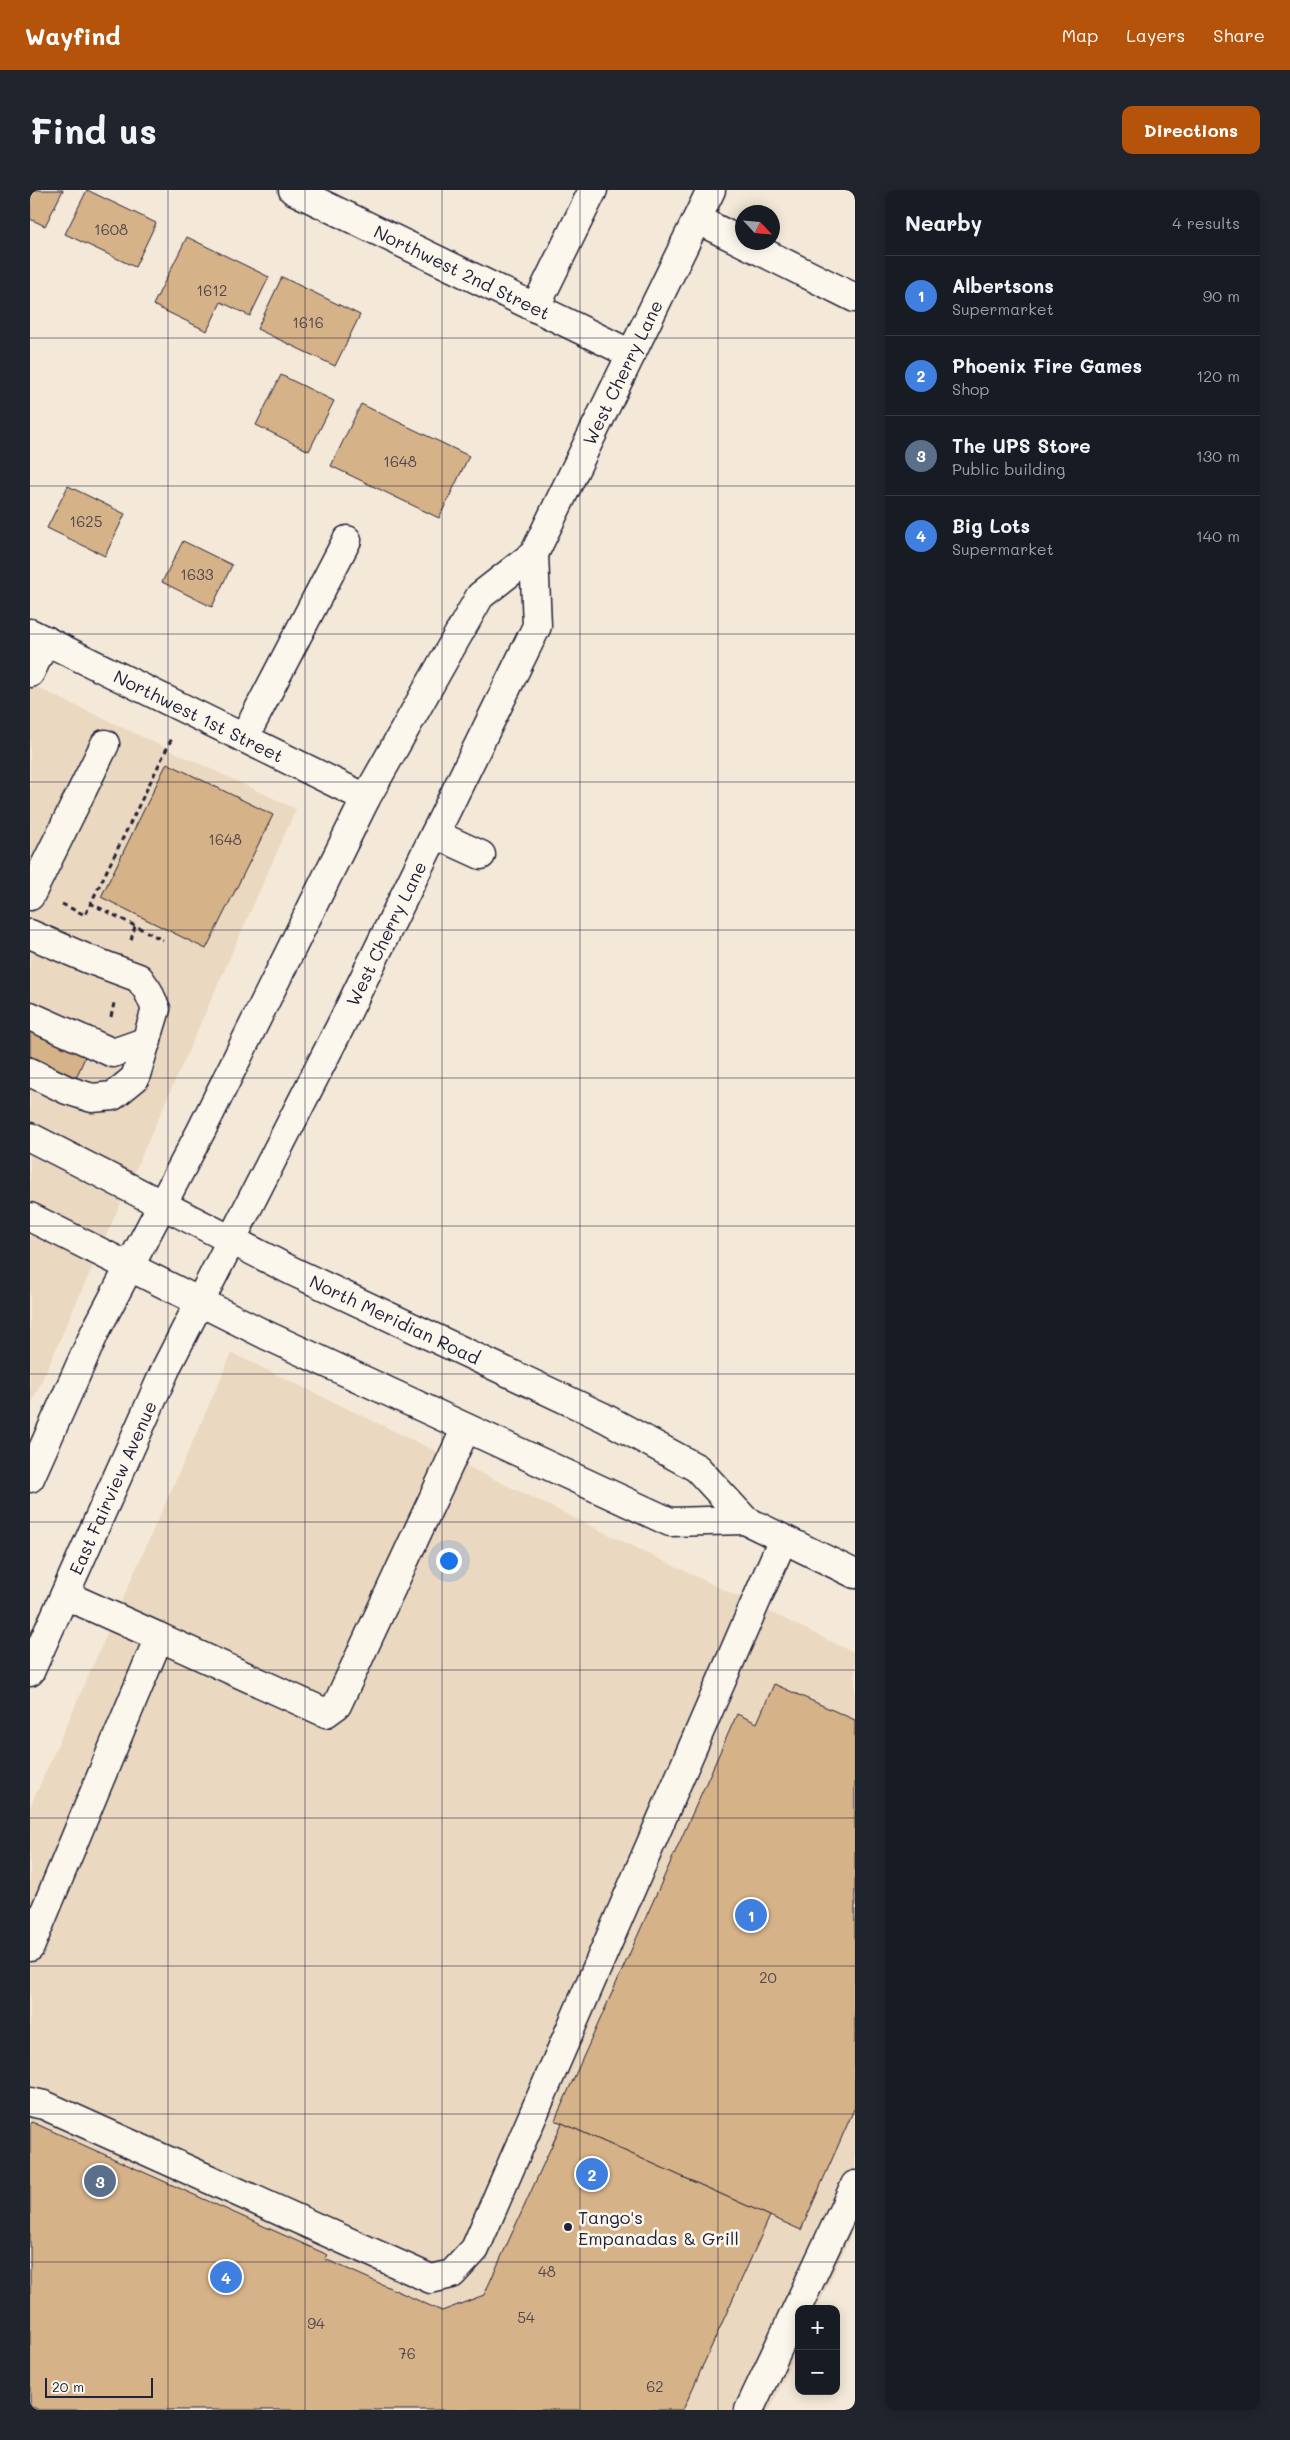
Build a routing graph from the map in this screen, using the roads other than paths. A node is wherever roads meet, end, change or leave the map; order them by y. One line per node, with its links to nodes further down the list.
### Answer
1 (293, 190): 6 (main road, Northwest 2nd Street)
2 (593, 190): 6 (main road)
3 (711, 190): 4 (main road, West Cherry Lane)
4 (698, 220): 5 (main road); 7 (main road, West Cherry Lane)
5 (855, 298)
6 (535, 308): 7 (main road, Northwest 2nd Street)
7 (631, 354): 9 (main road, West Cherry Lane)
8 (347, 540): 12 (main road)
9 (534, 554): 14 (main road, West Cherry Lane); 15 (main road, West Cherry Lane)
10 (38, 637): 11 (main road); 12 (main road, Northwest 1st Street)
11 (30, 673)
12 (244, 738): 14 (main road, Northwest 1st Street)
13 (105, 744): 17 (main road)
14 (366, 798): 23 (main road, West Cherry Lane)
15 (435, 834): 16 (main road); 25 (main road, West Cherry Lane)
16 (481, 856)
17 (42, 898)
18 (30, 934): 20 (main road)
19 (30, 1016): 20 (main road)
20 (147, 1041): 21 (main road)
21 (30, 1072)
22 (30, 1137): 23 (main road, North Meridian Road)
23 (163, 1204): 25 (main road, North Meridian Road); 26 (main road)
24 (30, 1216): 26 (main road, North Meridian Road)
25 (232, 1240): 27 (main road, West Cherry Lane); 30 (main road, North Meridian Road)
26 (129, 1267): 27 (main road, North Meridian Road); 29 (main road)
27 (199, 1303): 28 (main road, North Meridian Road); 33 (main road, East Fairview Avenue)
28 (466, 1428): 30 (main road, North Meridian Road); 34 (main road)
29 (30, 1478)
30 (745, 1520): 31 (main road, North Meridian Road)
31 (783, 1539): 32 (main road, North Meridian Road); 37 (main road)
32 (855, 1574)
33 (65, 1595): 34 (main road); 35 (main road, East Fairview Avenue)
34 (159, 1637): 36 (main road)
35 (30, 1672)
36 (30, 1946)
37 (30, 2102)
38 (855, 2185): 39 (main road)
39 (749, 2410)

